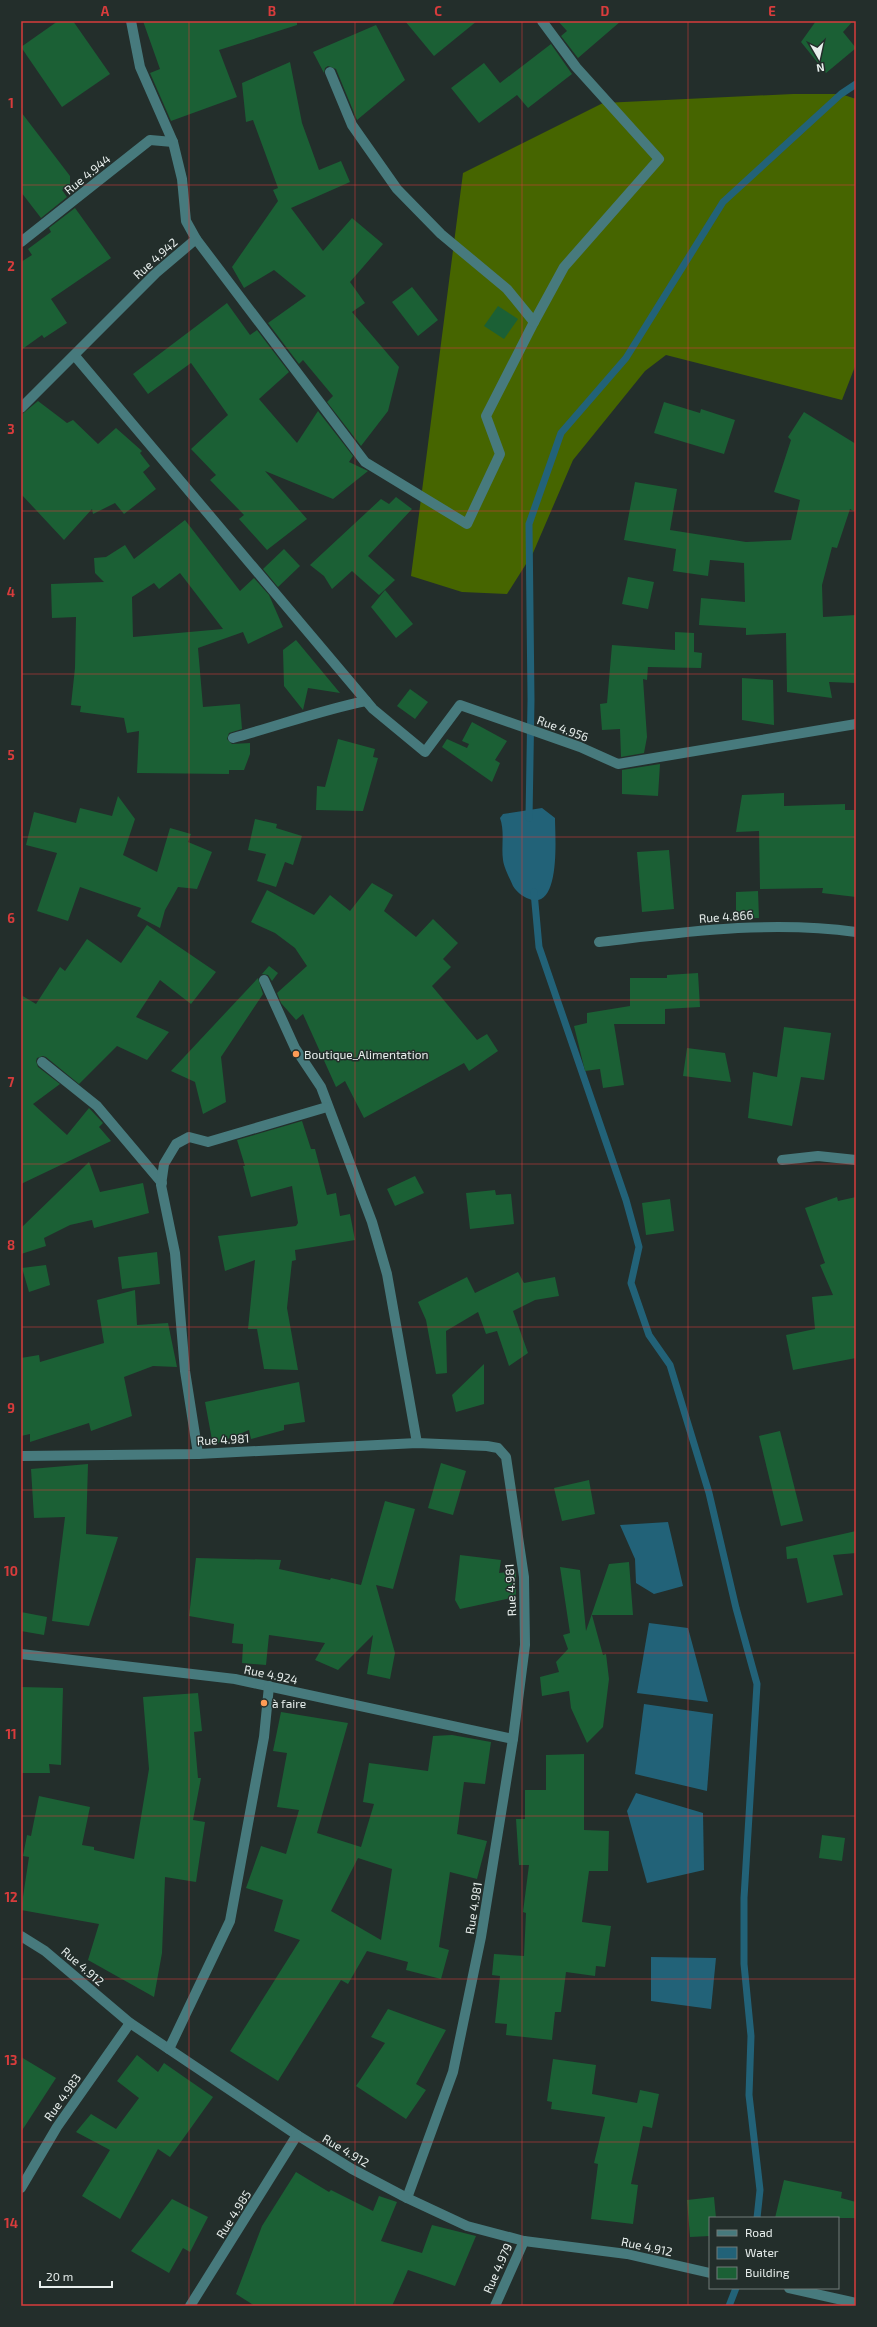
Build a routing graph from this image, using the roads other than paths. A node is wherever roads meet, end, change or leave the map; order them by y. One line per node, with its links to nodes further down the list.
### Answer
1 (131, 21): 4 (street, Rue 4.942)
2 (542, 21): 7 (street)
3 (330, 72): 7 (street)
4 (172, 142): 5 (street, Rue 4.942); 6 (street, Rue 4.944)
5 (196, 239): 7 (street); 8 (street, Rue 4.942)
6 (21, 242)
7 (534, 322)
8 (75, 356): 9 (street, Rue 4.942); 10 (street, Rue 4.956)
9 (21, 408)
10 (366, 701): 11 (street, Rue 4.956); 12 (street)
11 (856, 724)
12 (233, 738)
13 (856, 932): 14 (street, Rue 4.866)
14 (599, 942)
15 (264, 980): 17 (street)
16 (42, 1062): 20 (street)
17 (327, 1107): 20 (street); 21 (street)
18 (782, 1160): 19 (street)
19 (856, 1160)
20 (162, 1182): 22 (street)
21 (417, 1443): 22 (street, Rue 4.981); 26 (street, Rue 4.981)
22 (198, 1454): 23 (street, Rue 4.981)
23 (21, 1456)
24 (21, 1654): 25 (street, Rue 4.924)
25 (269, 1686): 26 (street, Rue 4.924); 29 (street)
26 (513, 1739): 32 (street, Rue 4.981)
27 (21, 1936): 28 (street, Rue 4.912)
28 (130, 2023): 29 (street, Rue 4.912); 31 (street, Rue 4.983)
29 (169, 2050): 30 (street, Rue 4.912)
30 (297, 2135): 32 (street, Rue 4.912); 37 (street, Rue 4.985)
31 (21, 2188)
32 (407, 2198): 33 (street, Rue 4.912)
33 (524, 2241): 34 (street, Rue 4.912); 38 (street, Rue 4.979)
34 (709, 2273)
35 (793, 2289): 36 (street)
36 (856, 2303)
37 (190, 2306)
38 (495, 2306)

